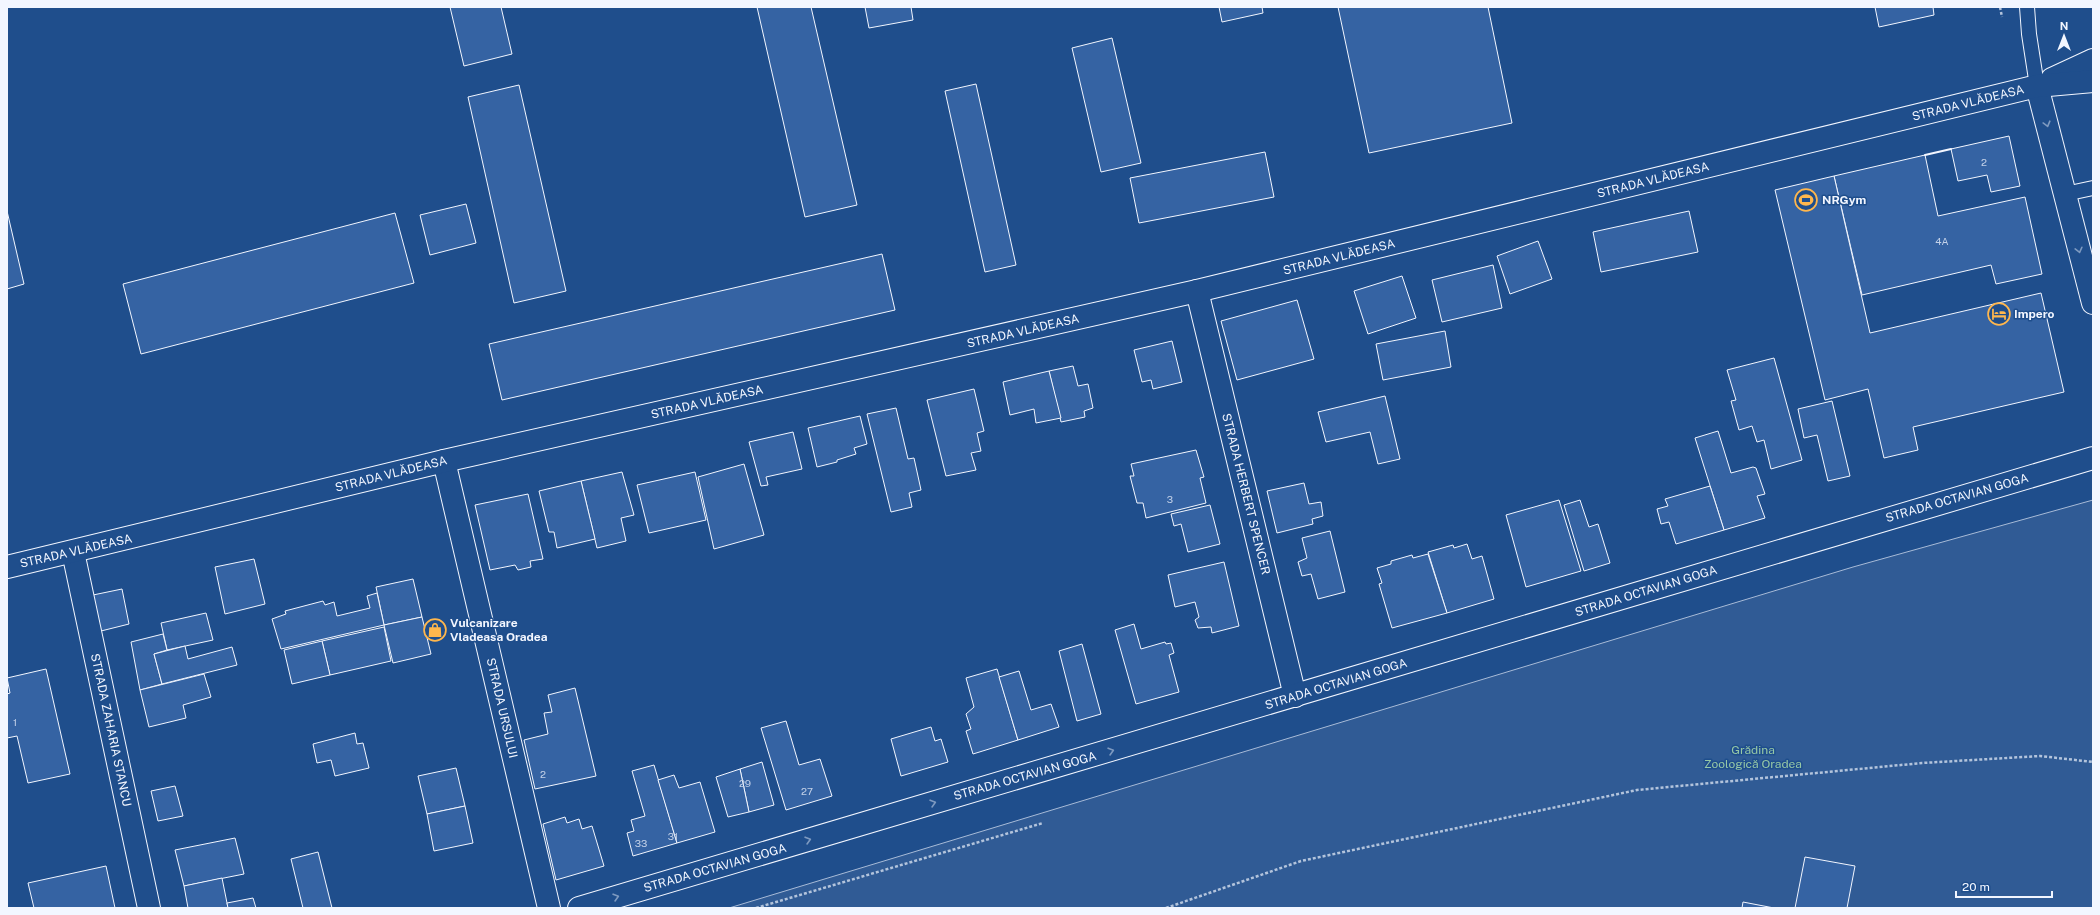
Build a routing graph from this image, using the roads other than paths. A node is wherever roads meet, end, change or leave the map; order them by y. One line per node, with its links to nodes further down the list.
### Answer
1 (2027, 7): 4 (lane)
2 (2093, 60): 4 (street, STRADA VLĂDEASA)
3 (2093, 81): 4 (street, STRADA VLĂDEASA)
4 (2037, 86): 6 (street, one-way to 6); 7 (street, STRADA VLĂDEASA)
5 (2093, 188): 6 (lane)
6 (2065, 194): 8 (street, one-way to 8)
7 (1197, 291): 10 (street, STRADA VLĂDEASA); 13 (street, STRADA HERBERT SPENCER)
8 (2093, 304)
9 (2093, 458): 13 (street, STRADA OCTAVIAN GOGA)
10 (444, 461): 11 (street, STRADA VLĂDEASA); 15 (street, STRADA URSULUI)
11 (74, 552): 12 (street, STRADA VLĂDEASA); 14 (street, STRADA ZAHARIA STANCU)
12 (7, 567)
13 (1295, 696): 16 (street, STRADA OCTAVIAN GOGA, one-way to 13)
14 (149, 908)
15 (549, 908)
16 (579, 908)

